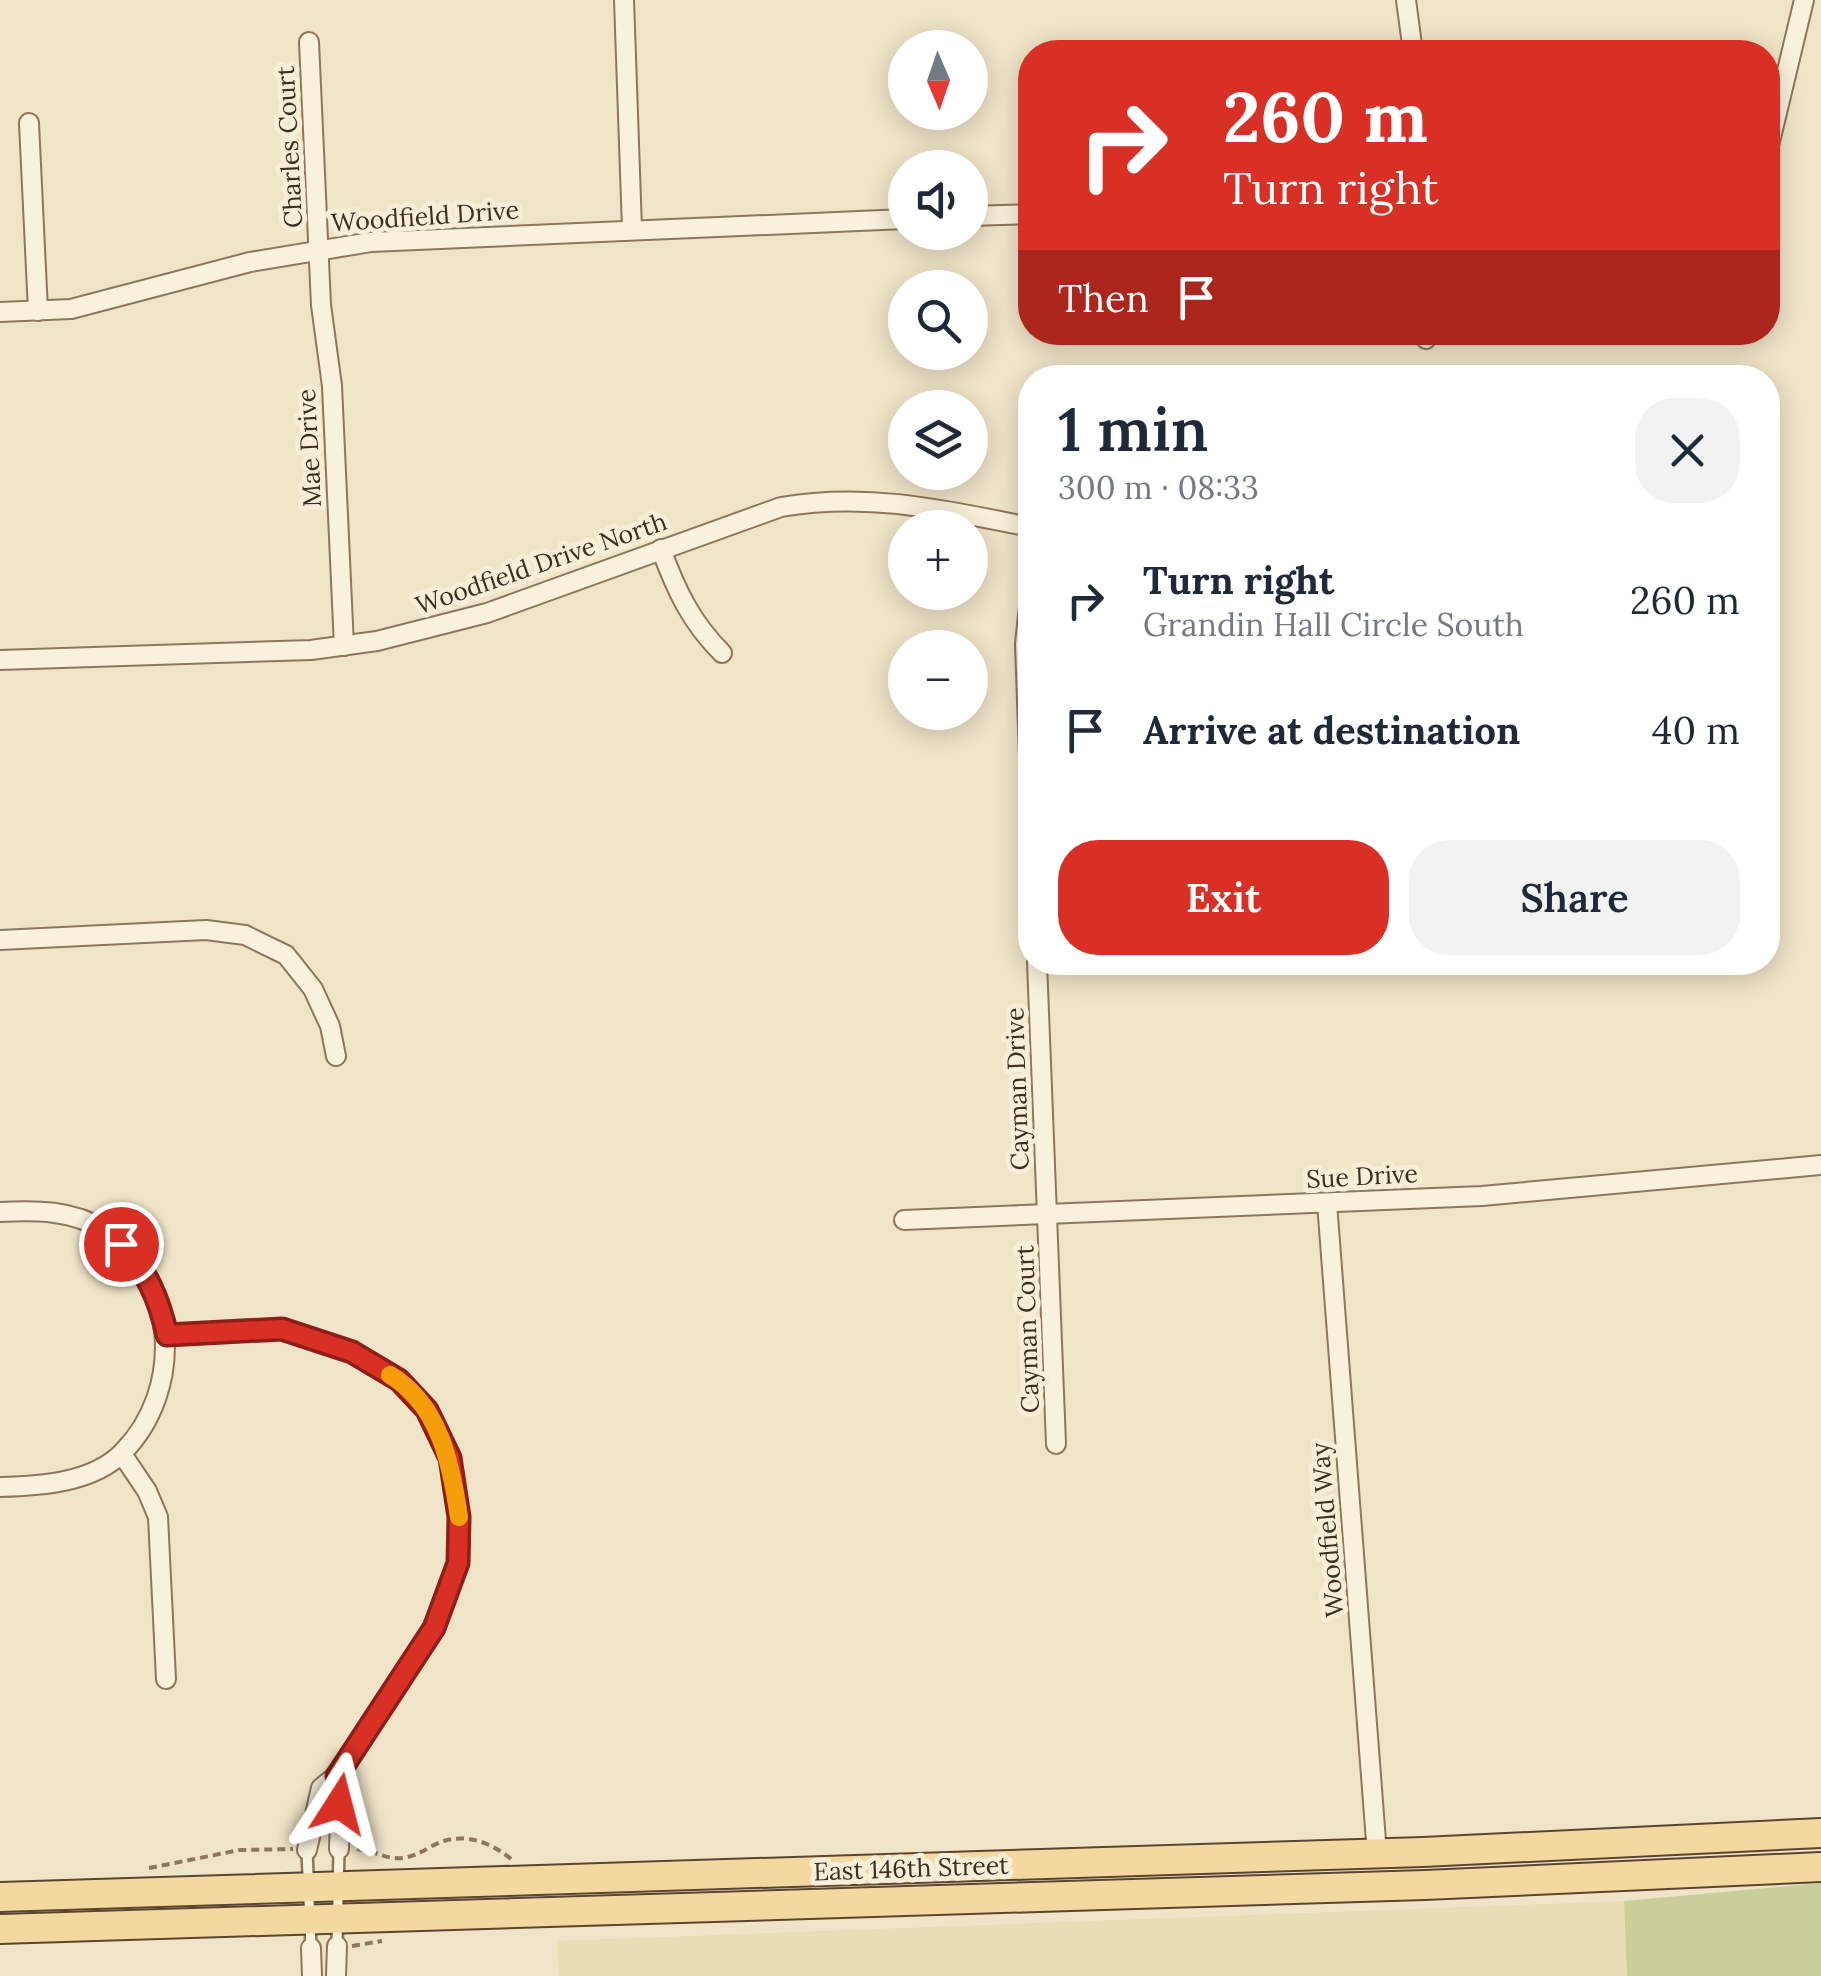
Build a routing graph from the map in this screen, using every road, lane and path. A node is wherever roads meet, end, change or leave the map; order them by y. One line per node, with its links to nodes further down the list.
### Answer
1 (624, 0): 11 (street)
2 (1406, 0): 4 (street)
3 (1804, 0): 6 (street)
4 (1411, 40)
5 (310, 42): 12 (street, Charles Court)
6 (1780, 100)
7 (28, 123): 14 (street)
8 (1018, 214): 9 (street)
9 (988, 215)
10 (888, 220): 11 (street, Woodfield Drive)
11 (632, 230): 12 (street, Woodfield Drive)
12 (319, 249): 14 (street, Woodfield Drive); 17 (street, Mae Drive)
13 (0, 312): 14 (street, Woodfield Drive)
14 (38, 312)
15 (1018, 525): 16 (street, Woodfield Drive North)
16 (662, 549): 17 (street, Woodfield Drive North); 18 (street)
17 (344, 646): 19 (street, Woodfield Drive North)
18 (722, 653)
19 (0, 660)
20 (0, 940): 22 (street)
21 (1038, 975): 26 (street, Cayman Drive)
22 (336, 1056)
23 (1821, 1164): 24 (street, Sue Drive)
24 (1327, 1203): 26 (street, Sue Drive); 37 (street, Woodfield Way)
25 (0, 1212): 28 (street)
26 (1047, 1212): 27 (street, Sue Drive); 29 (street, Cayman Court)
27 (904, 1220)
28 (167, 1335): 30 (street); 33 (street)
29 (1056, 1444)
30 (122, 1454): 31 (street); 32 (street)
31 (0, 1488)
32 (166, 1679)
33 (337, 1776): 35 (street); 36 (street)
34 (1821, 1834): 37 (main road, East 146th Street)
35 (339, 1849): 40 (lane)
36 (300, 1850): 39 (path); 41 (lane)
37 (1377, 1854): 40 (main road, East 146th Street)
38 (1821, 1867): 44 (main road, East 146th Street)
39 (140, 1869)
40 (338, 1886): 41 (main road, East 146th Street); 44 (lane)
41 (308, 1887): 42 (main road, East 146th Street); 44 (lane)
42 (0, 1896)
43 (0, 1929): 44 (main road, East 146th Street)
44 (324, 1933): 45 (street); 46 (street)
45 (312, 1976)
46 (336, 1976)

